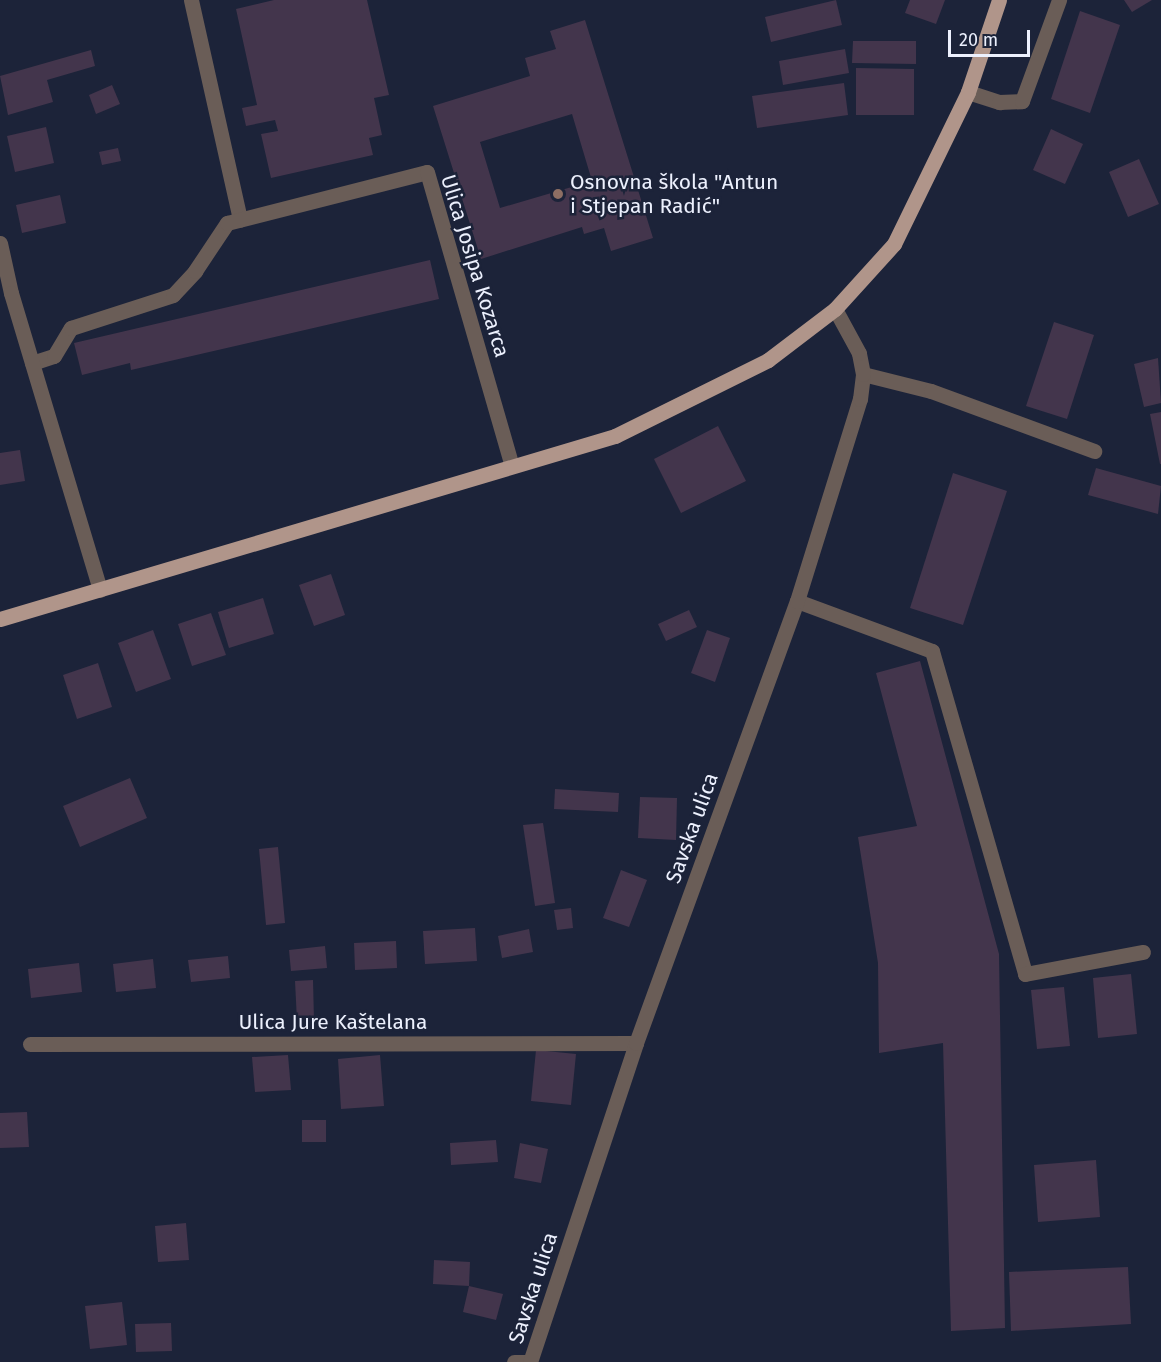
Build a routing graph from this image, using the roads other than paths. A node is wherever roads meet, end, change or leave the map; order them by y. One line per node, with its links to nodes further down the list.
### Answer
1 (191, 0): 5 (street)
2 (999, 0): 4 (main road)
3 (1059, 0): 4 (street)
4 (968, 92): 7 (main road)
5 (240, 220): 8 (street, Ulica Josipa Kozarca); 11 (street, Ulica Josipa Kozarca)
6 (0, 243): 8 (street)
7 (835, 309): 9 (street, Savska ulica); 11 (main road)
8 (32, 363): 12 (street)
9 (863, 374): 10 (street); 13 (street, Savska ulica)
10 (1094, 451)
11 (512, 466): 12 (main road)
12 (100, 590): 14 (main road)
13 (796, 601): 15 (street); 16 (street, Savska ulica)
14 (0, 619)
15 (1143, 952)
16 (636, 1043): 17 (street, Ulica Jure Kaštelana); 19 (street, Savska ulica)
17 (30, 1044)
18 (514, 1362): 19 (street)
19 (530, 1362)

